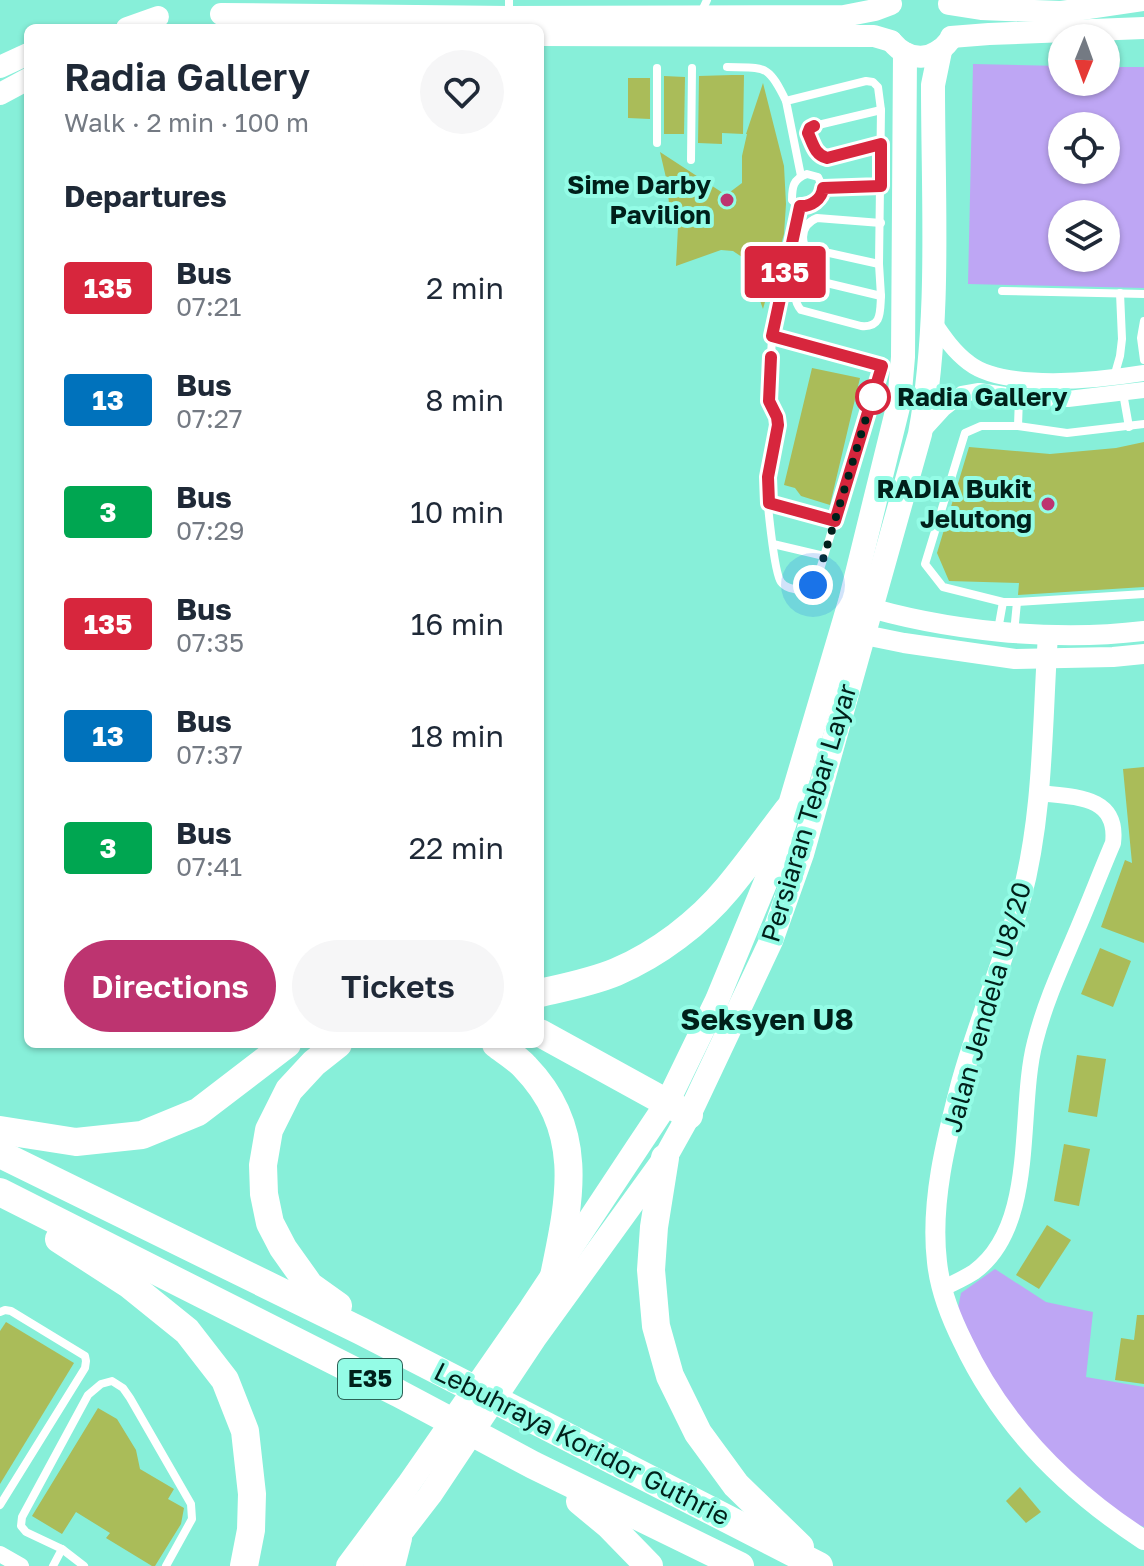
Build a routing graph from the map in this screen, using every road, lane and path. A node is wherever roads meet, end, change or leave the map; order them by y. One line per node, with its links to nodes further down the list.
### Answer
1 (1144, 0): 3 (main road)
2 (892, 2): 5 (main road); 13 (main road)
3 (948, 2): 12 (main road)
4 (359, 8): 6 (main road); 7 (main road)
5 (703, 8): 6 (main road)
6 (509, 9)
7 (218, 14)
8 (162, 15): 9 (main road)
9 (138, 24)
10 (1144, 28): 12 (main road)
11 (544, 35): 13 (main road)
12 (946, 44): 13 (main road); 38 (main road, Persiaran Tebar Layar)
13 (898, 48): 43 (main road, Persiaran Tebar Layar)
14 (24, 56): 15 (main road)
15 (0, 67)
16 (727, 67): 21 (lane)
17 (657, 68): 23 (lane)
18 (692, 68): 25 (lane)
19 (24, 81): 20 (main road)
20 (0, 94)
21 (786, 101): 22 (lane); 26 (lane)
22 (881, 110): 24 (lane); 24 (lane)
23 (657, 143)
24 (881, 144): 27 (lane)
25 (691, 160)
26 (801, 176): 28 (lane); 29 (lane)
27 (881, 186): 28 (lane); 30 (lane)
28 (823, 188): 29 (lane)
29 (800, 206): 32 (lane)
30 (881, 223): 31 (lane); 31 (lane)
31 (879, 264): 37 (lane)
32 (785, 273): 33 (lane); 41 (lane)
33 (798, 276): 37 (lane); 37 (lane)
34 (1002, 291): 35 (lane)
35 (1120, 293): 36 (lane); 40 (lane)
36 (1144, 295)
37 (881, 296)
38 (932, 320): 44 (street); 51 (main road, Persiaran Tebar Layar)
39 (1144, 324): 40 (lane); 42 (lane)
40 (1122, 326): 44 (lane)
41 (772, 336): 43 (lane); 52 (lane)
42 (1144, 360)
43 (892, 369): 53 (lane); 59 (main road, Persiaran Tebar Layar)
44 (1114, 378): 45 (street)
45 (1144, 388): 46 (street)
46 (1123, 393): 47 (street); 50 (lane)
47 (1019, 397): 49 (lane); 51 (street)
48 (1144, 424): 50 (lane)
49 (1018, 426): 50 (lane); 57 (lane)
50 (1129, 427)
51 (920, 434): 59 (main road, Persiaran Tebar Layar)
52 (769, 503): 53 (lane); 54 (lane)
53 (835, 521): 55 (lane)
54 (773, 544): 55 (lane); 55 (lane)
55 (824, 556)
56 (1144, 594): 58 (lane)
57 (1003, 602): 58 (lane); 61 (lane)
58 (1017, 602): 61 (lane)
59 (860, 605): 61 (street); 62 (main road, Persiaran Tebar Layar)
60 (1144, 631): 63 (street)
61 (1006, 632): 63 (street)
62 (852, 633): 65 (street); 67 (main road, Persiaran Tebar Layar); 73 (main road, Persiaran Tebar Layar)
63 (1048, 635): 65 (street, Jalan Jendela U8/20)
64 (1144, 654): 65 (street)
65 (1047, 659): 66 (street, Jalan Jendela U8/20)
66 (1039, 793): 79 (street, Jalan Jendela U8/20); 79 (street)
67 (788, 810): 68 (highway); 73 (main road, Persiaran Tebar Layar)
68 (544, 992)
69 (544, 1035): 73 (highway)
70 (282, 1048): 74 (highway)
71 (333, 1048): 81 (highway)
72 (501, 1048): 78 (highway)
73 (678, 1109): 76 (main road, Persiaran Tebar Layar); 78 (main road, Persiaran Tebar Layar)
74 (0, 1130)
75 (0, 1154): 81 (highway, Lebuhraya Koridor Guthrie / E35)
76 (665, 1158): 82 (main road, Persiaran Tebar Layar); 99 (highway)
77 (2, 1193): 83 (highway, Lebuhraya Koridor Guthrie / E35); 93 (highway)
78 (554, 1276): 82 (main road, Persiaran Tebar Layar)
79 (941, 1289): 86 (street, Jalan Jendela U8/20)
80 (0, 1312): 84 (lane)
81 (361, 1331): 99 (highway, Lebuhraya Koridor Guthrie / E35)
82 (522, 1338): 85 (main road, Persiaran Tebar Layar); 94 (main road, Persiaran Tebar Layar)
83 (533, 1465): 97 (highway); 98 (highway, Lebuhraya Koridor Guthrie / E35)
84 (1, 1500)
85 (398, 1538): 95 (main road, Persiaran Tebar Layar); 96 (highway)
86 (1144, 1540)
87 (62, 1549): 90 (lane); 91 (lane); 92 (lane)
88 (0, 1554): 89 (street)
89 (21, 1566)
90 (53, 1566)
91 (84, 1566)
92 (166, 1566)
93 (244, 1566)
94 (348, 1566)
95 (375, 1566)
96 (391, 1566)
97 (649, 1566)
98 (740, 1566)
99 (819, 1566)

